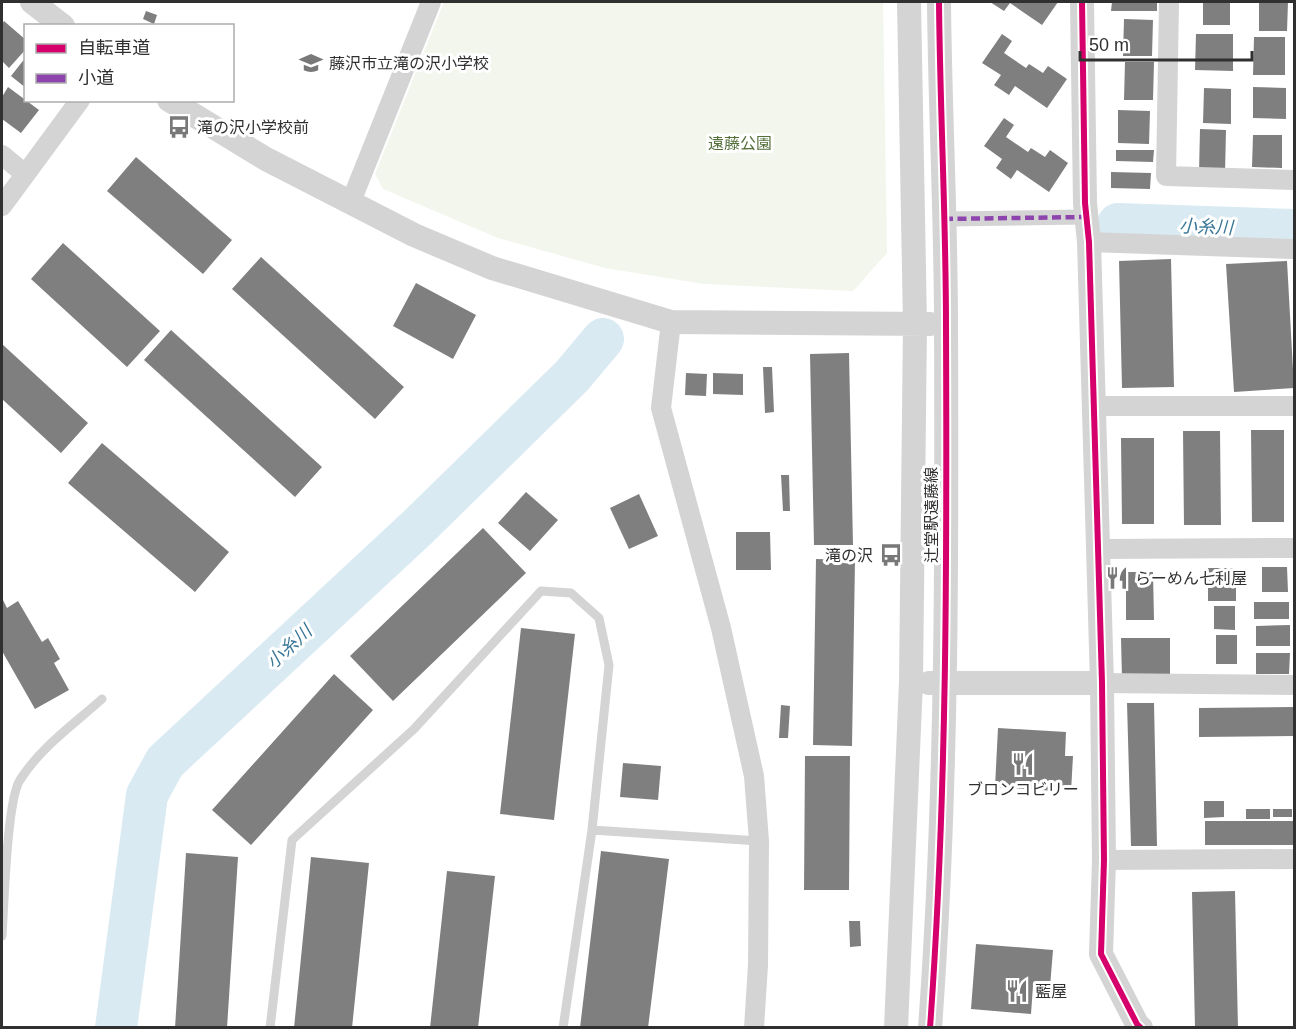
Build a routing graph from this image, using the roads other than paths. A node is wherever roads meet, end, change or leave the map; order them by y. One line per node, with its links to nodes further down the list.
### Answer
1 (32, 2): 7 (street)
2 (431, 2): 13 (street)
3 (909, 2): 20 (street, 辻堂駅遠藤線)
4 (939, 2): 16 (street, 辻堂駅遠藤線)
5 (1082, 2): 15 (street)
6 (1169, 2): 12 (street)
7 (60, 24)
8 (79, 102): 11 (street)
9 (172, 102): 13 (street)
10 (2, 155): 11 (street)
11 (25, 174): 14 (street)
12 (1294, 180)
13 (350, 204): 19 (street)
14 (2, 206)
15 (1085, 218): 16 (street); 17 (street)
16 (944, 219): 21 (street, 辻堂駅遠藤線)
17 (1089, 242): 18 (street); 22 (street)
18 (1294, 249)
19 (670, 322): 20 (street); 32 (street)
20 (915, 324): 21 (street); 26 (street, 辻堂駅遠藤線)
21 (946, 325): 27 (street, 辻堂駅遠藤線)
22 (1094, 406): 23 (street); 25 (street)
23 (1294, 406)
24 (1294, 548): 25 (street)
25 (1099, 549): 28 (street)
26 (911, 682): 27 (street); 39 (street, 辻堂駅遠藤線)
27 (944, 682): 28 (street); 40 (street, 辻堂駅遠藤線)
28 (1102, 683): 29 (street); 34 (street)
29 (1294, 685)
30 (102, 699): 35 (lane)
31 (592, 830): 32 (lane); 36 (lane); 37 (lane)
32 (759, 841): 38 (street)
33 (1294, 859): 34 (street)
34 (1104, 860): 41 (street)
35 (2, 936)
36 (270, 1028)
37 (562, 1028)
38 (754, 1028)
39 (896, 1028)
40 (930, 1028)
41 (1141, 1028)

